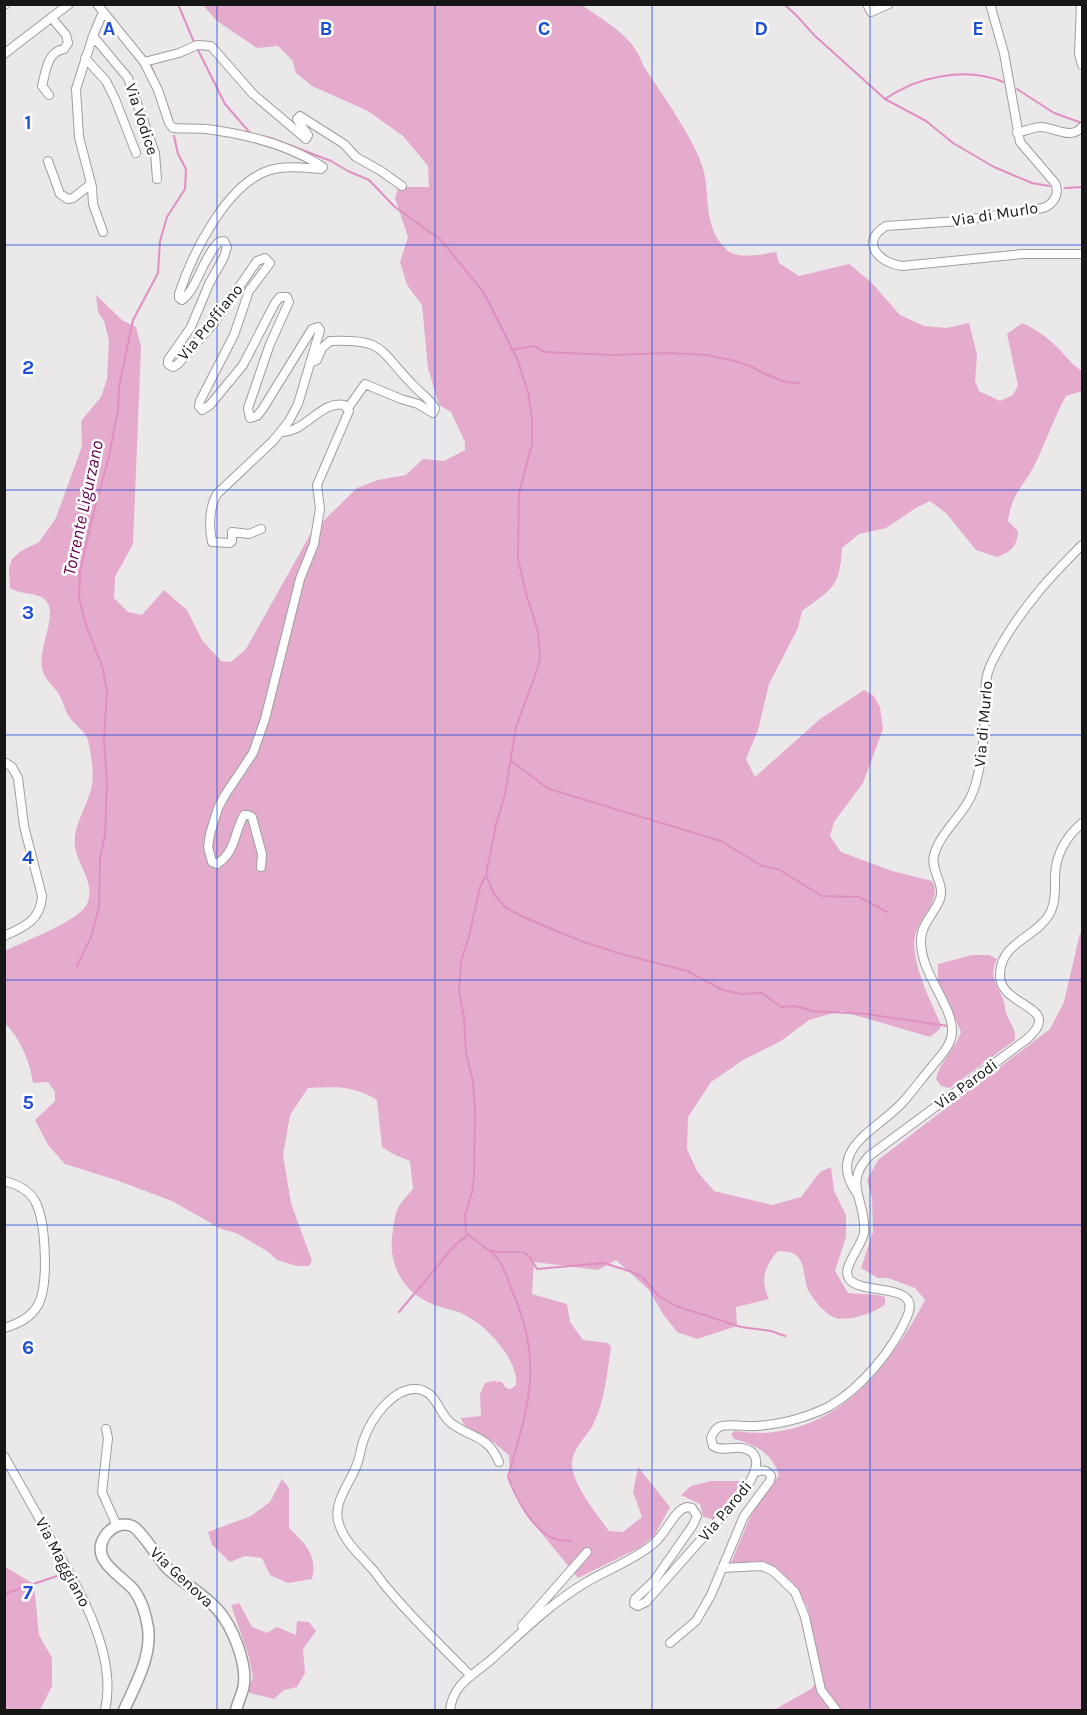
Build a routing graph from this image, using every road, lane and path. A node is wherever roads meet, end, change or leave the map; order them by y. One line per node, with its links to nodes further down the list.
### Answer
1 (69, 4): 7 (street)
2 (867, 4): 3 (street)
3 (889, 4)
4 (990, 4): 15 (street, Via di Murlo)
5 (1081, 4): 12 (street)
6 (100, 8): 8 (street); 11 (street, Via Proffiano)
7 (52, 18): 9 (street); 13 (street)
8 (93, 36): 10 (street); 18 (street, Via Vodice)
9 (4, 54)
10 (85, 58): 16 (street); 19 (street)
11 (144, 62): 20 (street); 23 (street, Via Proffiano)
12 (1083, 65)
13 (49, 95)
14 (1083, 127): 15 (street)
15 (1017, 133): 22 (street, Via di Murlo)
16 (136, 153)
17 (48, 161): 19 (street)
18 (157, 179)
19 (91, 184): 21 (street)
20 (402, 186)
21 (103, 232)
22 (1083, 254)
23 (310, 363): 24 (street, Via Proffiano); 25 (street, Via Proffiano)
24 (348, 408): 25 (street, Via Proffiano); 30 (street, Via Proffiano)
25 (281, 432): 26 (street, Via Proffiano)
26 (261, 529)
27 (1083, 545): 33 (street, Via di Murlo)
28 (4, 762): 31 (street)
29 (1083, 823): 33 (street, Via Parodi)
30 (261, 867)
31 (4, 936)
32 (4, 1181): 34 (street)
33 (857, 1192): 38 (street, Via Parodi)
34 (4, 1328)
35 (106, 1429): 39 (street)
36 (4, 1456): 45 (street, Via Maggiano)
37 (499, 1462): 44 (street)
38 (756, 1472): 41 (street); 42 (street, Via Parodi)
39 (117, 1526): 46 (main road); 47 (main road, Via Genova)
40 (587, 1551): 42 (street)
41 (722, 1568): 43 (street); 49 (street)
42 (512, 1639): 44 (street, Via Parodi)
43 (670, 1643)
44 (470, 1675): 48 (street, Via Parodi)
45 (105, 1710)
46 (124, 1710)
47 (236, 1710)
48 (450, 1710)
49 (836, 1710)

